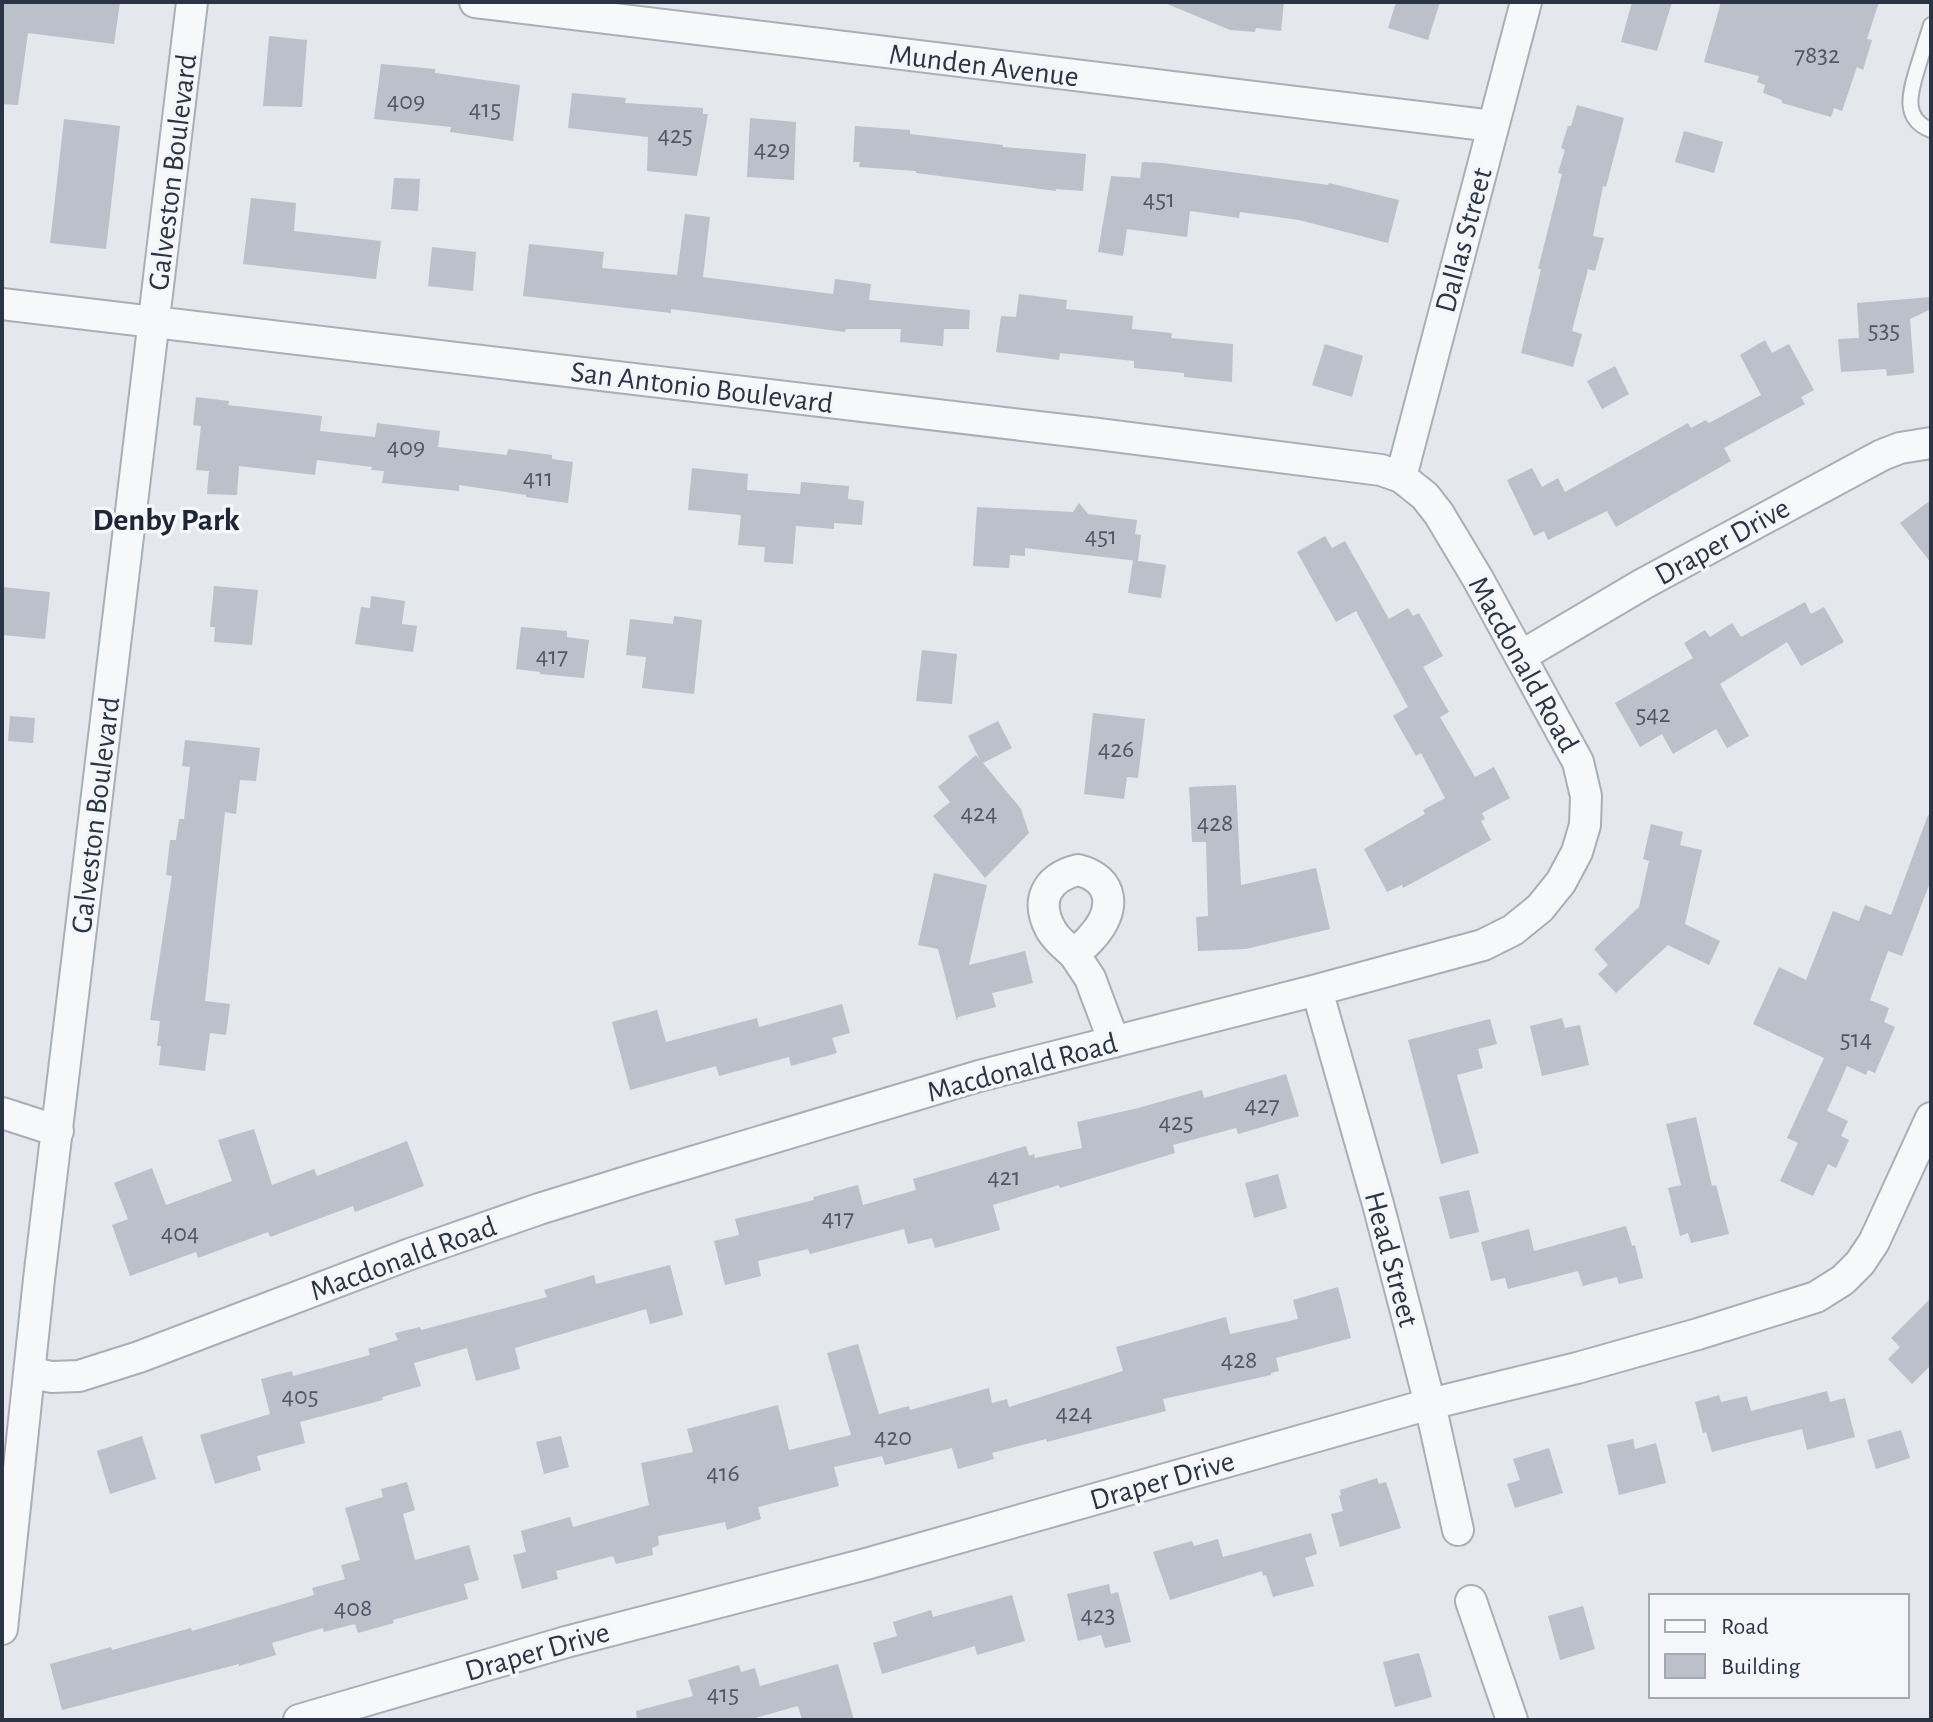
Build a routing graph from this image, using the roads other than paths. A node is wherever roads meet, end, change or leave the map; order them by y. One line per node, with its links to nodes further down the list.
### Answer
1 (192, 2): 8 (street, Galveston Boulevard)
2 (475, 2): 5 (street, Munden Avenue)
3 (1526, 2): 5 (street, Dallas Street)
4 (1931, 25): 6 (lane)
5 (1493, 126): 10 (street, Dallas Street)
6 (1931, 130)
7 (2, 304): 8 (street, San Antonio Boulevard)
8 (154, 322): 10 (street, San Antonio Boulevard); 17 (street, Galveston Boulevard)
9 (1931, 443): 11 (street, Draper Drive)
10 (1401, 477): 11 (street, Macdonald Road)
11 (1521, 656): 13 (street, Macdonald Road)
12 (1074, 954): 14 (street)
13 (1317, 990): 14 (street, Macdonald Road); 19 (street, Head Street)
14 (1114, 1042): 18 (street, Macdonald Road)
15 (2, 1113): 17 (street)
16 (1931, 1118): 19 (street, Draper Drive)
17 (58, 1131): 18 (street, Galveston Boulevard)
18 (30, 1372): 22 (street, Galveston Boulevard)
19 (1430, 1404): 20 (street, Head Street); 23 (street, Draper Drive)
20 (1458, 1530)
21 (1471, 1601): 24 (street)
22 (2, 1629)
23 (299, 1720)
24 (1512, 1720)

